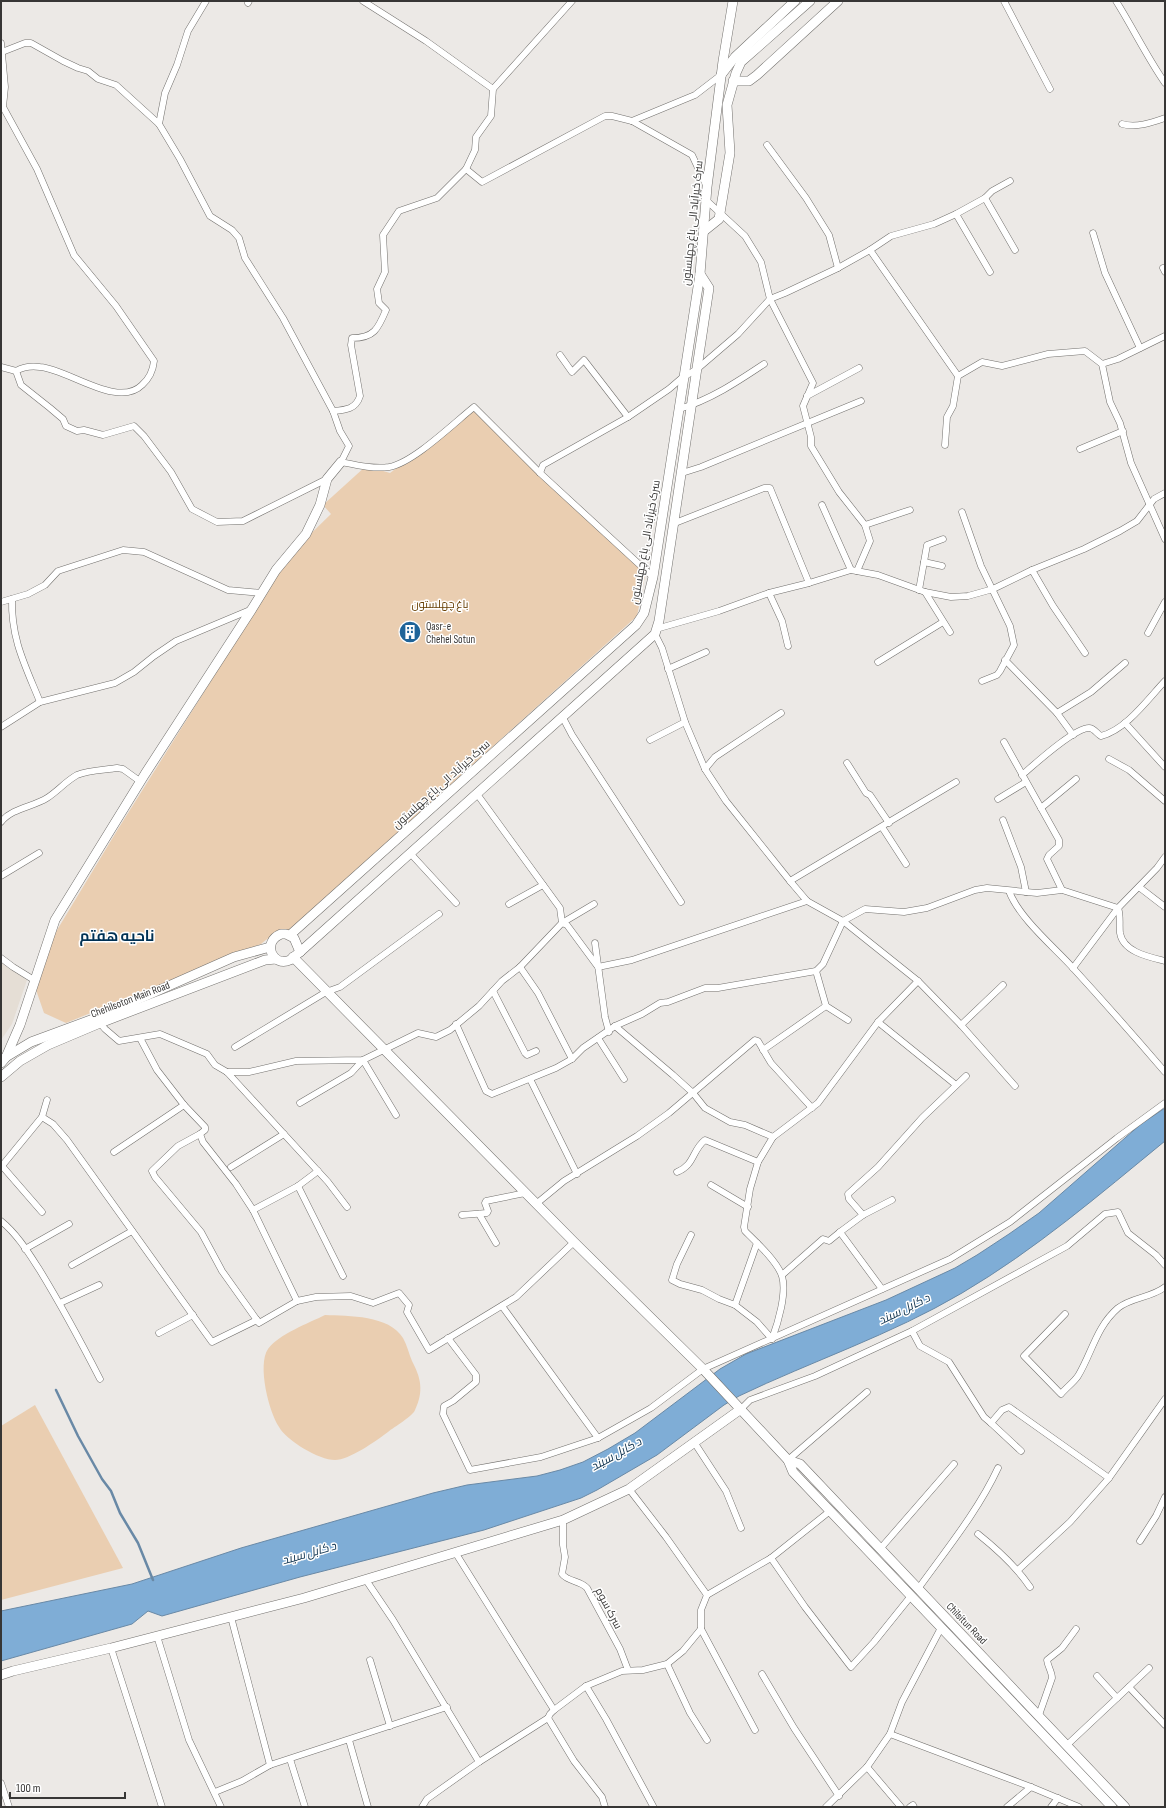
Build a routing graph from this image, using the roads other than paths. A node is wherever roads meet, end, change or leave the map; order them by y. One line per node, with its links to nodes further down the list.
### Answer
1 (206, 1): 18 (street)
2 (363, 1): 14 (street)
3 (572, 1): 14 (street)
4 (733, 1): 11 (main road, سرک خیرآباد الی باغ چهلستون)
5 (795, 1): 11 (main road)
6 (810, 1): 12 (main road)
7 (838, 1): 12 (main road)
8 (1004, 1): 15 (street)
9 (1116, 1): 13 (street)
10 (1, 48): 18 (street); 43 (street)
11 (721, 75): 17 (street); 23 (main road, سرک خیرآباد الی باغ چهلستون)
12 (733, 81): 26 (main road)
13 (1165, 84)
14 (493, 89): 21 (street)
15 (1050, 89)
16 (1165, 118): 19 (street)
17 (632, 121): 21 (street); 23 (street)
18 (159, 124): 51 (street)
19 (1122, 124)
20 (767, 145): 32 (street)
21 (466, 169): 51 (street)
22 (1010, 180): 24 (street)
23 (707, 187): 25 (main road, سرک خیرآباد الی باغ چهلستون)
24 (985, 198): 27 (street); 31 (street)
25 (706, 200): 26 (street); 28 (main road, سرک خیرآباد الی باغ چهلستون)
26 (720, 213): 28 (main road); 35 (street)
27 (956, 214): 30 (street); 33 (street)
28 (704, 231): 34 (main road, سرک خیرآباد الی باغ چهلستون)
29 (1093, 233): 37 (street)
30 (870, 250): 32 (street); 45 (street)
31 (1015, 250)
32 (838, 268): 35 (street)
33 (990, 272)
34 (700, 274): 44 (main road); 46 (main road, سرک خیرآباد الی باغ چهلستون)
35 (770, 299): 44 (street); 47 (street)
36 (1165, 336): 37 (street)
37 (1140, 348): 40 (street)
38 (560, 355): 52 (street)
39 (764, 364): 49 (street)
40 (1102, 364): 45 (street); 54 (street)
41 (1, 367): 43 (street)
42 (859, 368): 47 (street)
43 (16, 370): 60 (street)
44 (696, 370): 46 (street); 49 (main road)
45 (958, 376): 55 (street)
46 (683, 377): 50 (main road, سرک خیرآباد الی باغ چهلستون); 52 (street)
47 (807, 396): 53 (street)
48 (861, 401): 53 (street)
49 (691, 405): 50 (street); 59 (main road)
50 (679, 409): 74 (main road, سرک خیرآباد الی باغ چهلستون)
51 (333, 411): 57 (street)
52 (628, 417): 58 (street)
53 (807, 424): 59 (street); 67 (street)
54 (1122, 432): 56 (street); 62 (street)
55 (945, 445)
56 (1080, 449)
57 (340, 462): 58 (street); 60 (main road)
58 (540, 473): 74 (street)
59 (682, 473): 66 (main road)
60 (327, 479): 78 (main road)
61 (1165, 494): 62 (street)
62 (1150, 504): 69 (street); 73 (street)
63 (822, 505): 72 (street)
64 (910, 510): 67 (street)
65 (962, 512): 76 (street)
66 (675, 523): 75 (street); 85 (main road)
67 (865, 524): 72 (street)
68 (943, 539): 70 (street)
69 (1165, 539)
70 (924, 562): 71 (street); 77 (street)
71 (942, 566)
72 (854, 570): 75 (street); 77 (street)
73 (1032, 570): 76 (street); 90 (street)
74 (653, 576): 145 (main road, سرک خیرآباد الی باغ چهلستون)
75 (809, 584): 79 (street)
76 (993, 590): 77 (street); 91 (street)
77 (922, 591): 84 (street)
78 (262, 593): 80 (street); 83 (main road)
79 (769, 593): 85 (street); 88 (street)
80 (12, 599): 81 (street); 97 (street)
81 (1, 602)
82 (1165, 602): 87 (street)
83 (252, 609): 97 (street); 113 (main road)
84 (943, 622): 86 (street); 92 (street)
85 (655, 631): 94 (street); 100 (main road)
86 (950, 632)
87 (1148, 634)
88 (788, 646)
89 (706, 652): 94 (street)
90 (1085, 653)
91 (1005, 660): 95 (street); 99 (street)
92 (878, 662)
93 (1125, 663): 99 (street)
94 (668, 669): 101 (street)
95 (982, 681)
96 (1165, 681): 102 (street)
97 (40, 702): 103 (street)
98 (781, 713): 110 (street)
99 (1056, 713): 104 (street)
100 (562, 716): 116 (main road); 137 (street)
101 (685, 722): 105 (street); 110 (street)
102 (1125, 723): 104 (street); 109 (street)
103 (1, 727)
104 (1073, 735): 111 (street)
105 (650, 740)
106 (1004, 742): 111 (street)
107 (1109, 759): 118 (street)
108 (847, 763): 122 (street)
109 (1165, 767)
110 (706, 769): 129 (street)
111 (1022, 775): 115 (street)
112 (1076, 779): 119 (street)
113 (140, 782): 121 (street); 156 (main road)
114 (956, 782): 122 (street)
115 (1026, 782): 117 (street); 119 (street)
116 (477, 794): 124 (main road); 130 (street)
117 (998, 799)
118 (1165, 801)
119 (1041, 808): 132 (street)
120 (1003, 820): 134 (street)
121 (1, 822)
122 (889, 823): 123 (street)
123 (882, 827): 127 (street); 129 (street)
124 (410, 853): 136 (street); 148 (main road)
125 (39, 854): 128 (street)
126 (1165, 857): 131 (street)
127 (906, 864)
128 (1, 876)
129 (790, 881): 135 (street)
130 (543, 885): 138 (street); 144 (street)
131 (1139, 887): 140 (street); 141 (street)
132 (1062, 890): 134 (street); 141 (street)
133 (1009, 891): 134 (street); 143 (street); 154 (street)
134 (1026, 892)
135 (807, 901): 143 (street); 153 (street)
136 (456, 902)
137 (681, 902)
138 (509, 904)
139 (594, 904): 144 (street)
140 (1165, 907)
141 (1118, 908): 151 (street); 154 (street)
142 (438, 914): 160 (street)
143 (843, 921): 155 (street); 157 (street)
144 (562, 923): 152 (street); 153 (street)
145 (290, 935): 147 (main road); 148 (main road)
146 (595, 943): 153 (street)
147 (270, 947): 150 (main road); 162 (main road, Chehilsoton Main Road)
148 (296, 955): 150 (main road); 160 (main road, Chilsitun Road)
149 (1, 958): 156 (street)
150 (276, 959): 162 (main road, Chehilsoton Main Road)
151 (1165, 961)
152 (520, 967): 159 (street); 177 (street)
153 (598, 967): 169 (street)
154 (1073, 968): 181 (street)
155 (816, 970): 161 (street); 168 (street)
156 (34, 980): 166 (main road)
157 (918, 981): 164 (street); 167 (street)
158 (1004, 985): 167 (street)
159 (493, 991): 165 (street); 176 (street)
160 (326, 992): 173 (street); 174 (main road, Chilsitun Road)
161 (826, 1006): 163 (street); 175 (street)
162 (98, 1020): 170 (street); 172 (main road, Chehilsoton Main Road); 183 (main road, Chehilsoton Main Road)
163 (848, 1020)
164 (878, 1022): 186 (street); 193 (street)
165 (456, 1024): 174 (street); 184 (street)
166 (20, 1025): 172 (main road); 178 (main road)
167 (961, 1025): 187 (street)
168 (615, 1026): 169 (street); 188 (street)
169 (609, 1032): 171 (street)
170 (140, 1038): 180 (street); 191 (street)
171 (598, 1038): 177 (street); 185 (street)
172 (31, 1042): 178 (main road, Chehilsoton Main Road)
173 (235, 1047)
174 (385, 1050): 179 (street); 208 (main road, Chilsitun Road)
175 (763, 1050): 188 (street); 193 (street)
176 (536, 1051)
177 (572, 1059): 184 (street)
178 (4, 1060)
179 (363, 1060): 180 (street); 192 (street); 194 (street)
180 (227, 1072): 197 (street)
181 (1165, 1072)
182 (966, 1076): 186 (street)
183 (1, 1077)
184 (530, 1079): 205 (street)
185 (624, 1079)
186 (956, 1085): 217 (street)
187 (1015, 1086)
188 (693, 1093): 198 (street); 205 (street)
189 (47, 1100): 195 (street)
190 (1165, 1103): 233 (street)
191 (184, 1104): 196 (street); 199 (street)
192 (300, 1104)
193 (812, 1108): 198 (street)
194 (396, 1115)
195 (42, 1118): 201 (street); 220 (street)
196 (200, 1134): 213 (street); 240 (street)
197 (284, 1134): 202 (street); 203 (street)
198 (773, 1137): 200 (street)
199 (114, 1152)
200 (758, 1162): 204 (street); 212 (street)
201 (1, 1167): 214 (street)
202 (230, 1167)
203 (318, 1171): 206 (street); 211 (street)
204 (677, 1172)
205 (577, 1174): 210 (street)
206 (298, 1186): 213 (street); 229 (street)
207 (711, 1186): 212 (street)
208 (525, 1193): 210 (main road, Chilsitun Road); 215 (street)
209 (892, 1200): 217 (street)
210 (536, 1204): 223 (main road, Chilsitun Road)
211 (347, 1207)
212 (748, 1207): 225 (street)
213 (253, 1210): 234 (street)
214 (42, 1212)
215 (479, 1214): 216 (street); 224 (street)
216 (462, 1215)
217 (863, 1215): 221 (street)
218 (1, 1221): 226 (street)
219 (69, 1224): 226 (street)
220 (132, 1231): 227 (street); 239 (street)
221 (840, 1232): 230 (street); 233 (street)
222 (691, 1235): 236 (street)
223 (574, 1242): 237 (street); 245 (main road, Chilsitun Road)
224 (496, 1243)
225 (757, 1243): 230 (street); 236 (street)
226 (25, 1249): 235 (street)
227 (72, 1265)
228 (1165, 1265): 241 (street)
229 (343, 1276)
230 (782, 1276): 244 (street)
231 (99, 1285): 235 (street)
232 (1165, 1287): 238 (street)
233 (882, 1289): 244 (street)
234 (297, 1301): 240 (street); 243 (street)
235 (60, 1303): 246 (street)
236 (735, 1305): 244 (street)
237 (502, 1306): 243 (street); 251 (street)
238 (1065, 1314)
239 (194, 1315): 240 (street); 242 (street)
240 (256, 1320)
241 (912, 1331): 249 (street); 250 (street)
242 (158, 1333)
243 (448, 1338): 251 (street)
244 (772, 1339): 245 (street)
245 (705, 1371): 249 (main road, Chilsitun Road); 251 (street)
246 (100, 1379)
247 (867, 1392): 254 (street)
248 (1165, 1399): 257 (street)
249 (741, 1409): 252 (main road); 254 (main road, Chilsitun Road)
250 (991, 1423): 253 (street); 257 (street)
251 (598, 1438)
252 (694, 1442): 258 (main road); 262 (street)
253 (1021, 1451)
254 (788, 1460): 260 (main road, Chilsitun Road); 265 (main road, Chilsitun Road)
255 (954, 1464): 265 (street)
256 (998, 1468): 271 (street)
257 (1109, 1478): 268 (street)
258 (629, 1489): 261 (main road); 272 (street)
259 (1165, 1497): 264 (street)
260 (830, 1511): 267 (street); 273 (main road, Chilsitun Road)
261 (563, 1520): 266 (main road); 283 (street, سرک سوم)
262 (741, 1528)
263 (978, 1534): 268 (street)
264 (1140, 1541)
265 (880, 1549): 271 (main road, Chilsitun Road)
266 (455, 1552): 269 (main road); 291 (street)
267 (771, 1558): 272 (street); 273 (street)
268 (1018, 1570): 270 (street)
269 (366, 1580): 274 (main road); 290 (street)
270 (1030, 1587)
271 (918, 1589): 292 (main road, Chilsitun Road)
272 (707, 1595): 276 (street)
273 (911, 1596): 275 (main road, Chilsitun Road)
274 (231, 1617): 278 (main road); 303 (street)
275 (941, 1628): 297 (street); 325 (main road, Chilsitun Road)
276 (701, 1629): 281 (street); 296 (street)
277 (1076, 1629): 292 (street)
278 (157, 1636): 279 (main road); 307 (street)
279 (111, 1648): 285 (main road); 312 (street)
280 (370, 1660): 295 (street)
281 (667, 1664): 283 (street); 299 (street)
282 (1149, 1668): 288 (street)
283 (628, 1670): 287 (street)
284 (762, 1674): 308 (street)
285 (1, 1675)
286 (1097, 1676): 289 (street)
287 (586, 1686): 291 (street); 310 (street)
288 (1129, 1686): 289 (street); 294 (street)
289 (1117, 1698): 300 (street)
290 (447, 1707): 295 (street); 302 (street)
291 (554, 1710): 293 (street)
292 (1038, 1716): 300 (main road, Chilsitun Road)
293 (548, 1718): 302 (street); 317 (street)
294 (1165, 1725)
295 (390, 1726): 298 (street)
296 (755, 1730)
297 (890, 1734): 304 (street); 306 (street)
298 (349, 1740): 301 (street); 315 (street)
299 (707, 1740)
300 (1067, 1745): 326 (main road, Chilsitun Road)
301 (290, 1759): 303 (street); 314 (street)
302 (479, 1762): 316 (street)
303 (270, 1765): 307 (street)
304 (866, 1768): 308 (street); 319 (street)
305 (1, 1783): 311 (street)
306 (1031, 1787): 309 (street); 322 (street)
307 (215, 1792): 313 (street)
308 (839, 1796): 318 (street)
309 (1058, 1798): 323 (street); 324 (street)
310 (653, 1806)
311 (9, 1807)
312 (162, 1807)
313 (221, 1807)
314 (305, 1807)
315 (368, 1807)
316 (422, 1807)
317 (605, 1807)
318 (826, 1807)
319 (901, 1807)
320 (910, 1807): 321 (street)
321 (914, 1807)
322 (1007, 1807)
323 (1052, 1807)
324 (1079, 1807)
325 (1112, 1807)
326 (1125, 1807)

